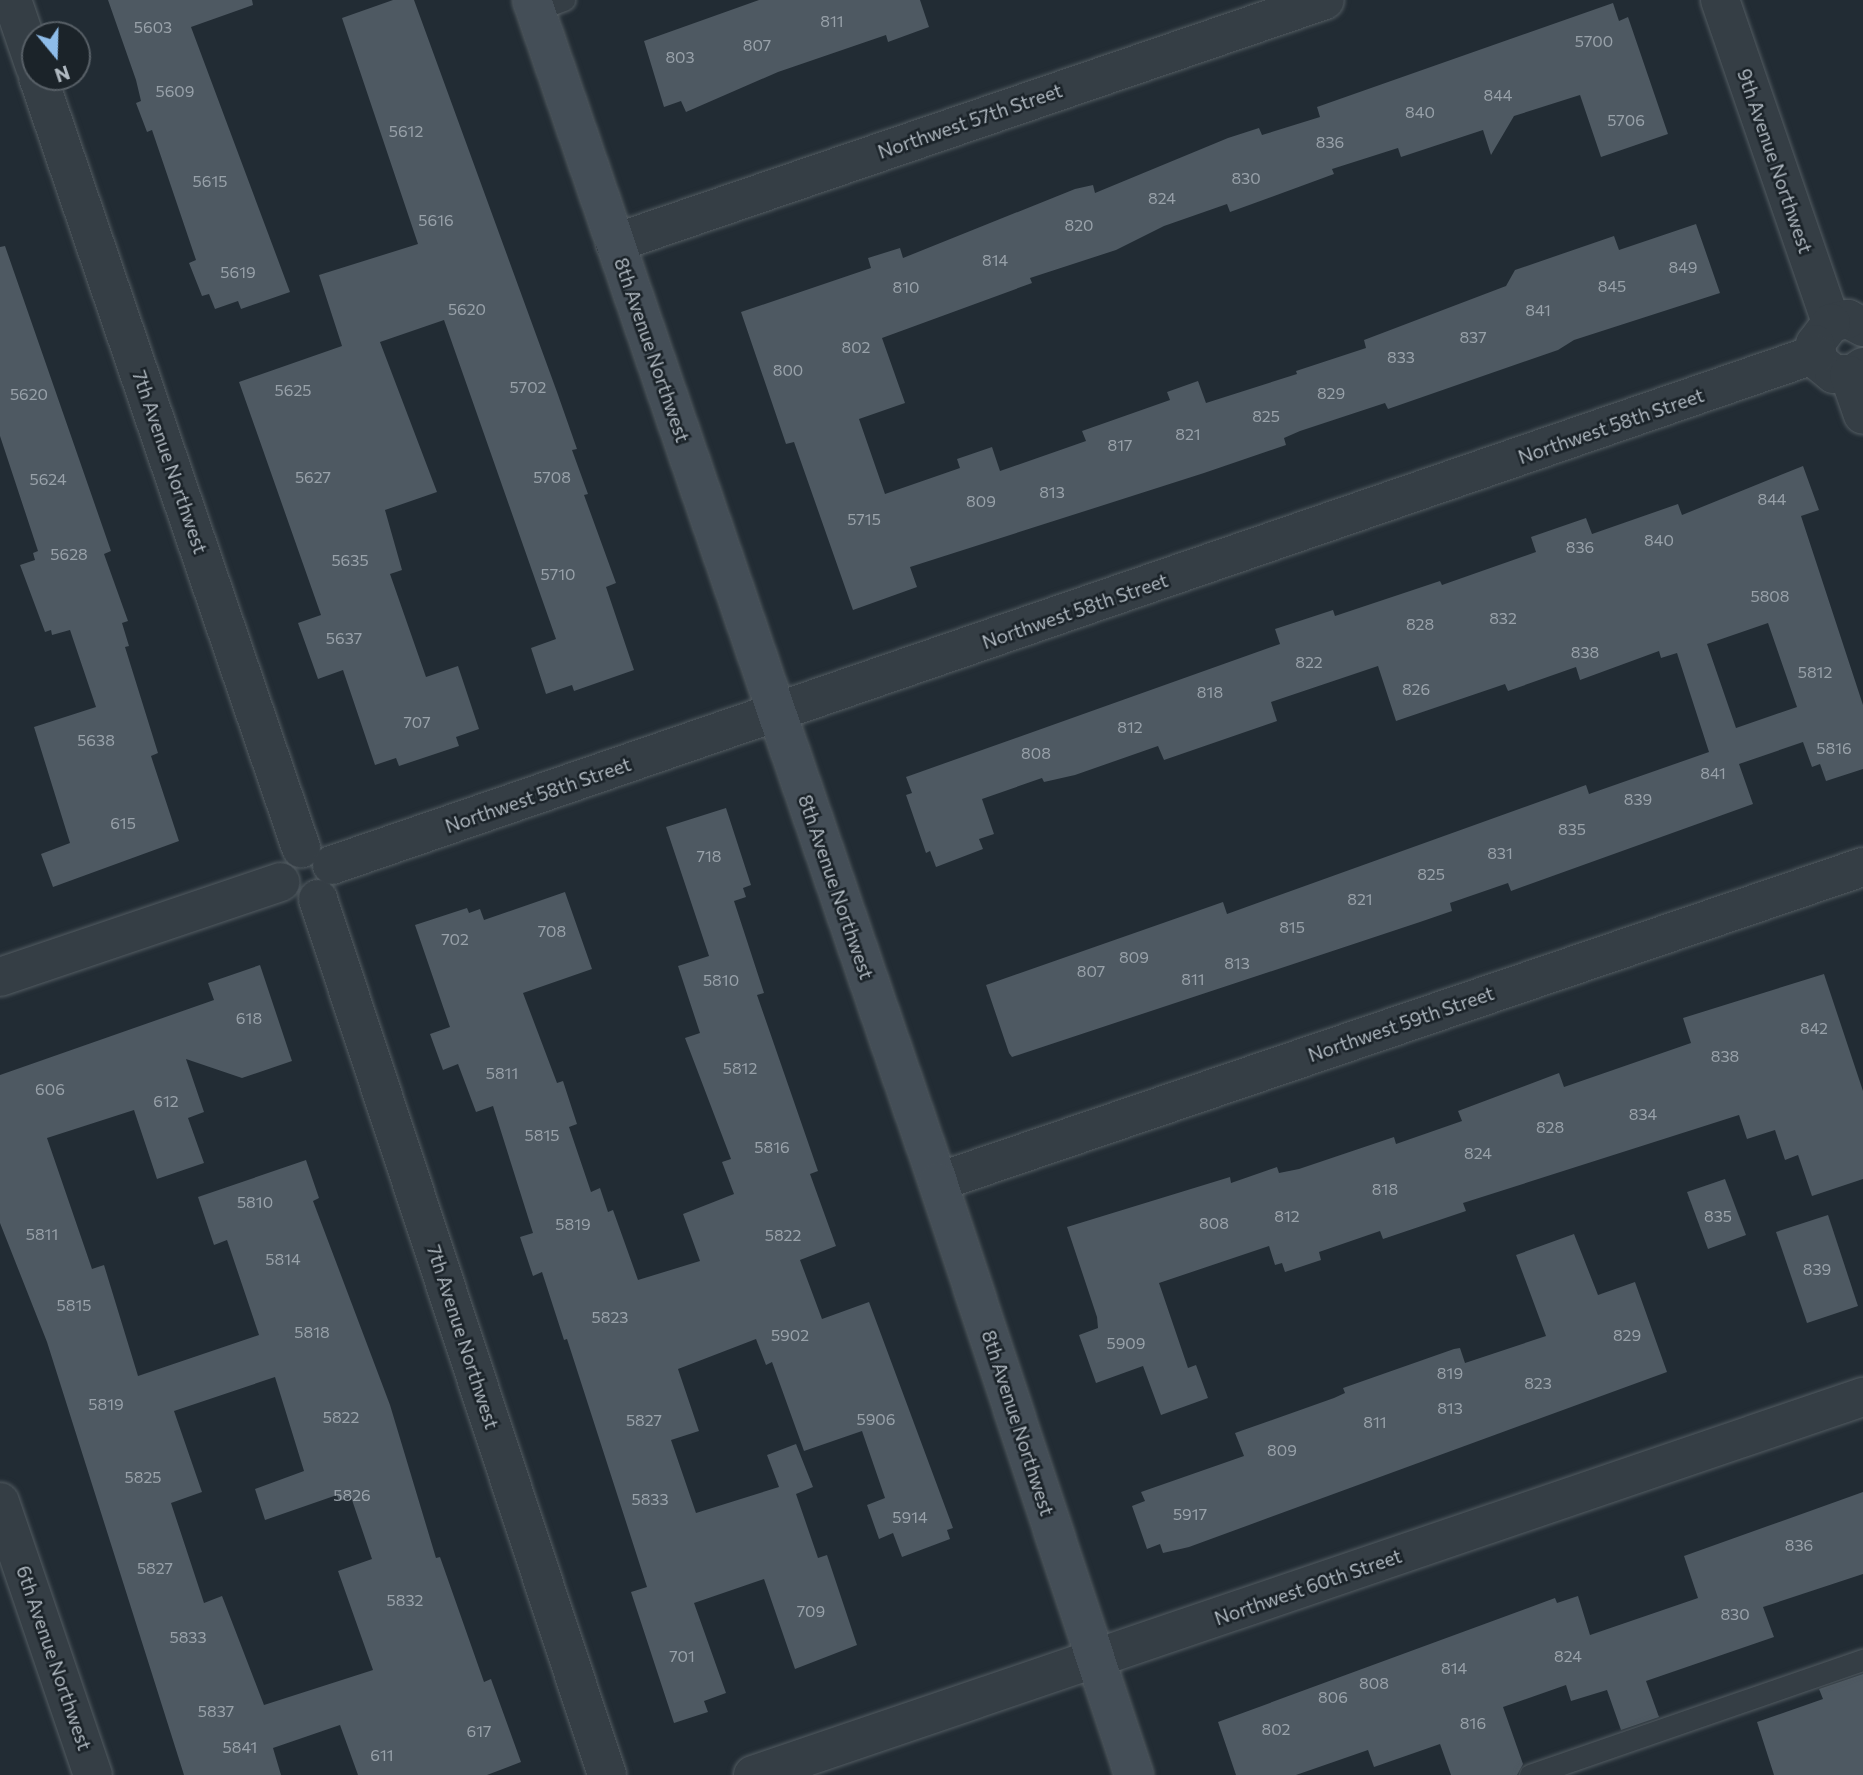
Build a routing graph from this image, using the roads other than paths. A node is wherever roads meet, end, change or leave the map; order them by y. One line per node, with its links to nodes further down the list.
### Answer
1 (12, 0): 5 (street)
2 (1325, 0): 7 (street, Northwest 57th Street)
3 (1720, 0): 8 (street, 9th Avenue Northwest)
4 (544, 3): 7 (main road, 8th Avenue Northwest)
5 (21, 26)
6 (43, 91): 13 (street, 7th Avenue Northwest)
7 (615, 243): 11 (main road, 8th Avenue Northwest)
8 (1836, 334): 9 (street); 11 (street, Northwest 58th Street)
9 (1856, 371): 10 (street)
10 (1863, 415)
11 (776, 714): 13 (street, Northwest 58th Street); 15 (main road, 8th Avenue Northwest)
12 (1863, 867): 15 (street, Northwest 59th Street)
13 (317, 871): 14 (street); 21 (street, 7th Avenue Northwest)
14 (0, 977)
15 (939, 1182): 18 (main road, 8th Avenue Northwest)
16 (1863, 1397): 18 (street, Northwest 60th Street)
17 (0, 1502): 20 (street, 6th Avenue Northwest)
18 (1097, 1659): 22 (street, Northwest 60th Street); 23 (main road, 8th Avenue Northwest)
19 (1863, 1660): 24 (lane)
20 (93, 1775)
21 (607, 1775)
22 (753, 1775)
23 (1134, 1775)
24 (1530, 1775)

